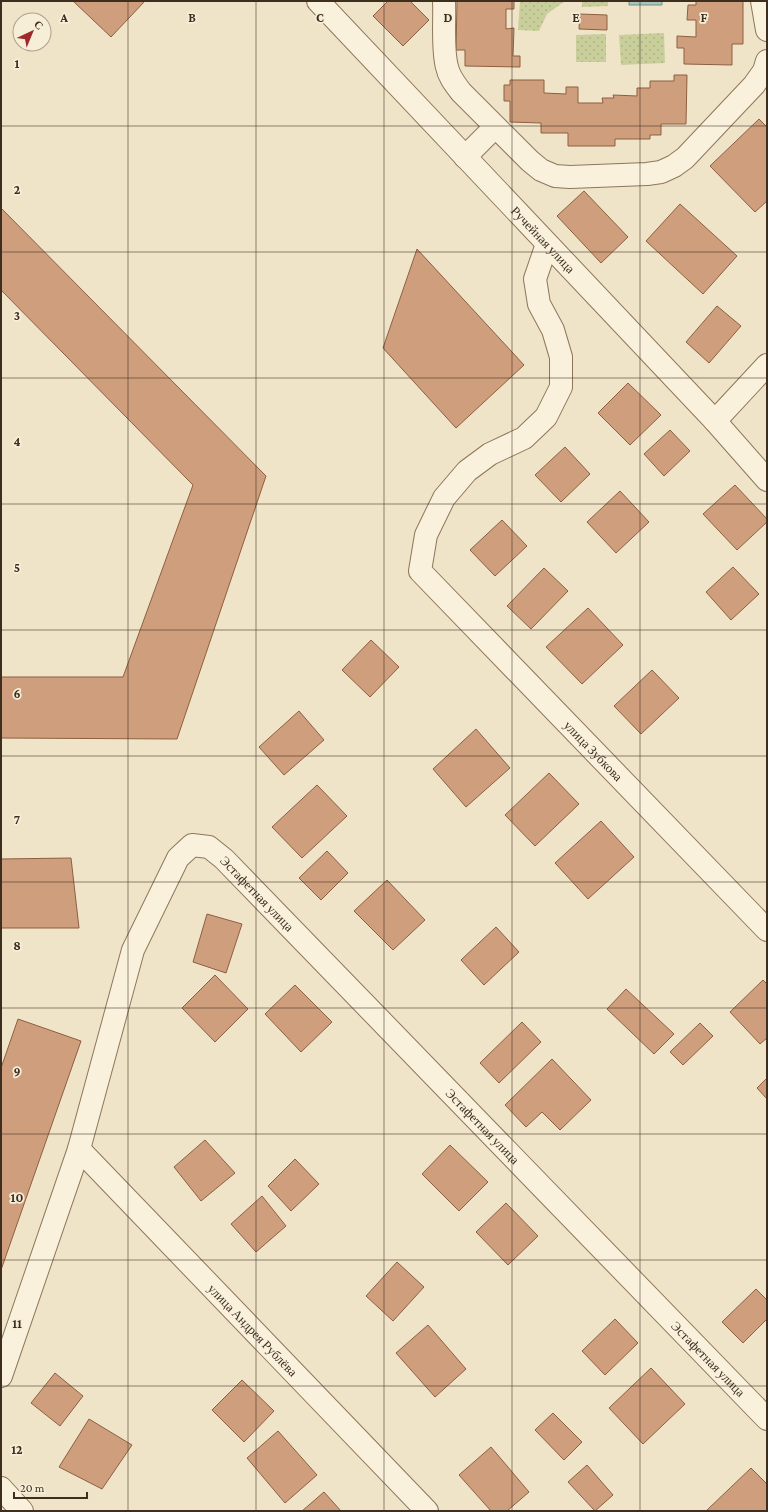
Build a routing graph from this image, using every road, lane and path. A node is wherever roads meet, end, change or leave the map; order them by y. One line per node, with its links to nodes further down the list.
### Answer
1 (318, 1): 7 (street, Ручейная улица)
2 (444, 1): 6 (street)
3 (762, 1): 4 (street)
4 (767, 30)
5 (767, 61): 6 (street)
6 (496, 127): 7 (street)
7 (465, 157): 8 (street, Ручейная улица)
8 (547, 244): 10 (street, Ручейная улица); 12 (street, улица Зубкова)
9 (767, 365): 10 (street)
10 (715, 421): 11 (street, Ручейная улица)
11 (767, 480)
12 (767, 930)
13 (79, 1149): 14 (street); 15 (street, Эстафетная улица); 18 (street, улица Андрея Рублёва)
14 (1, 1376)
15 (767, 1419)
16 (1, 1488): 17 (street)
17 (22, 1511)
18 (427, 1511)

